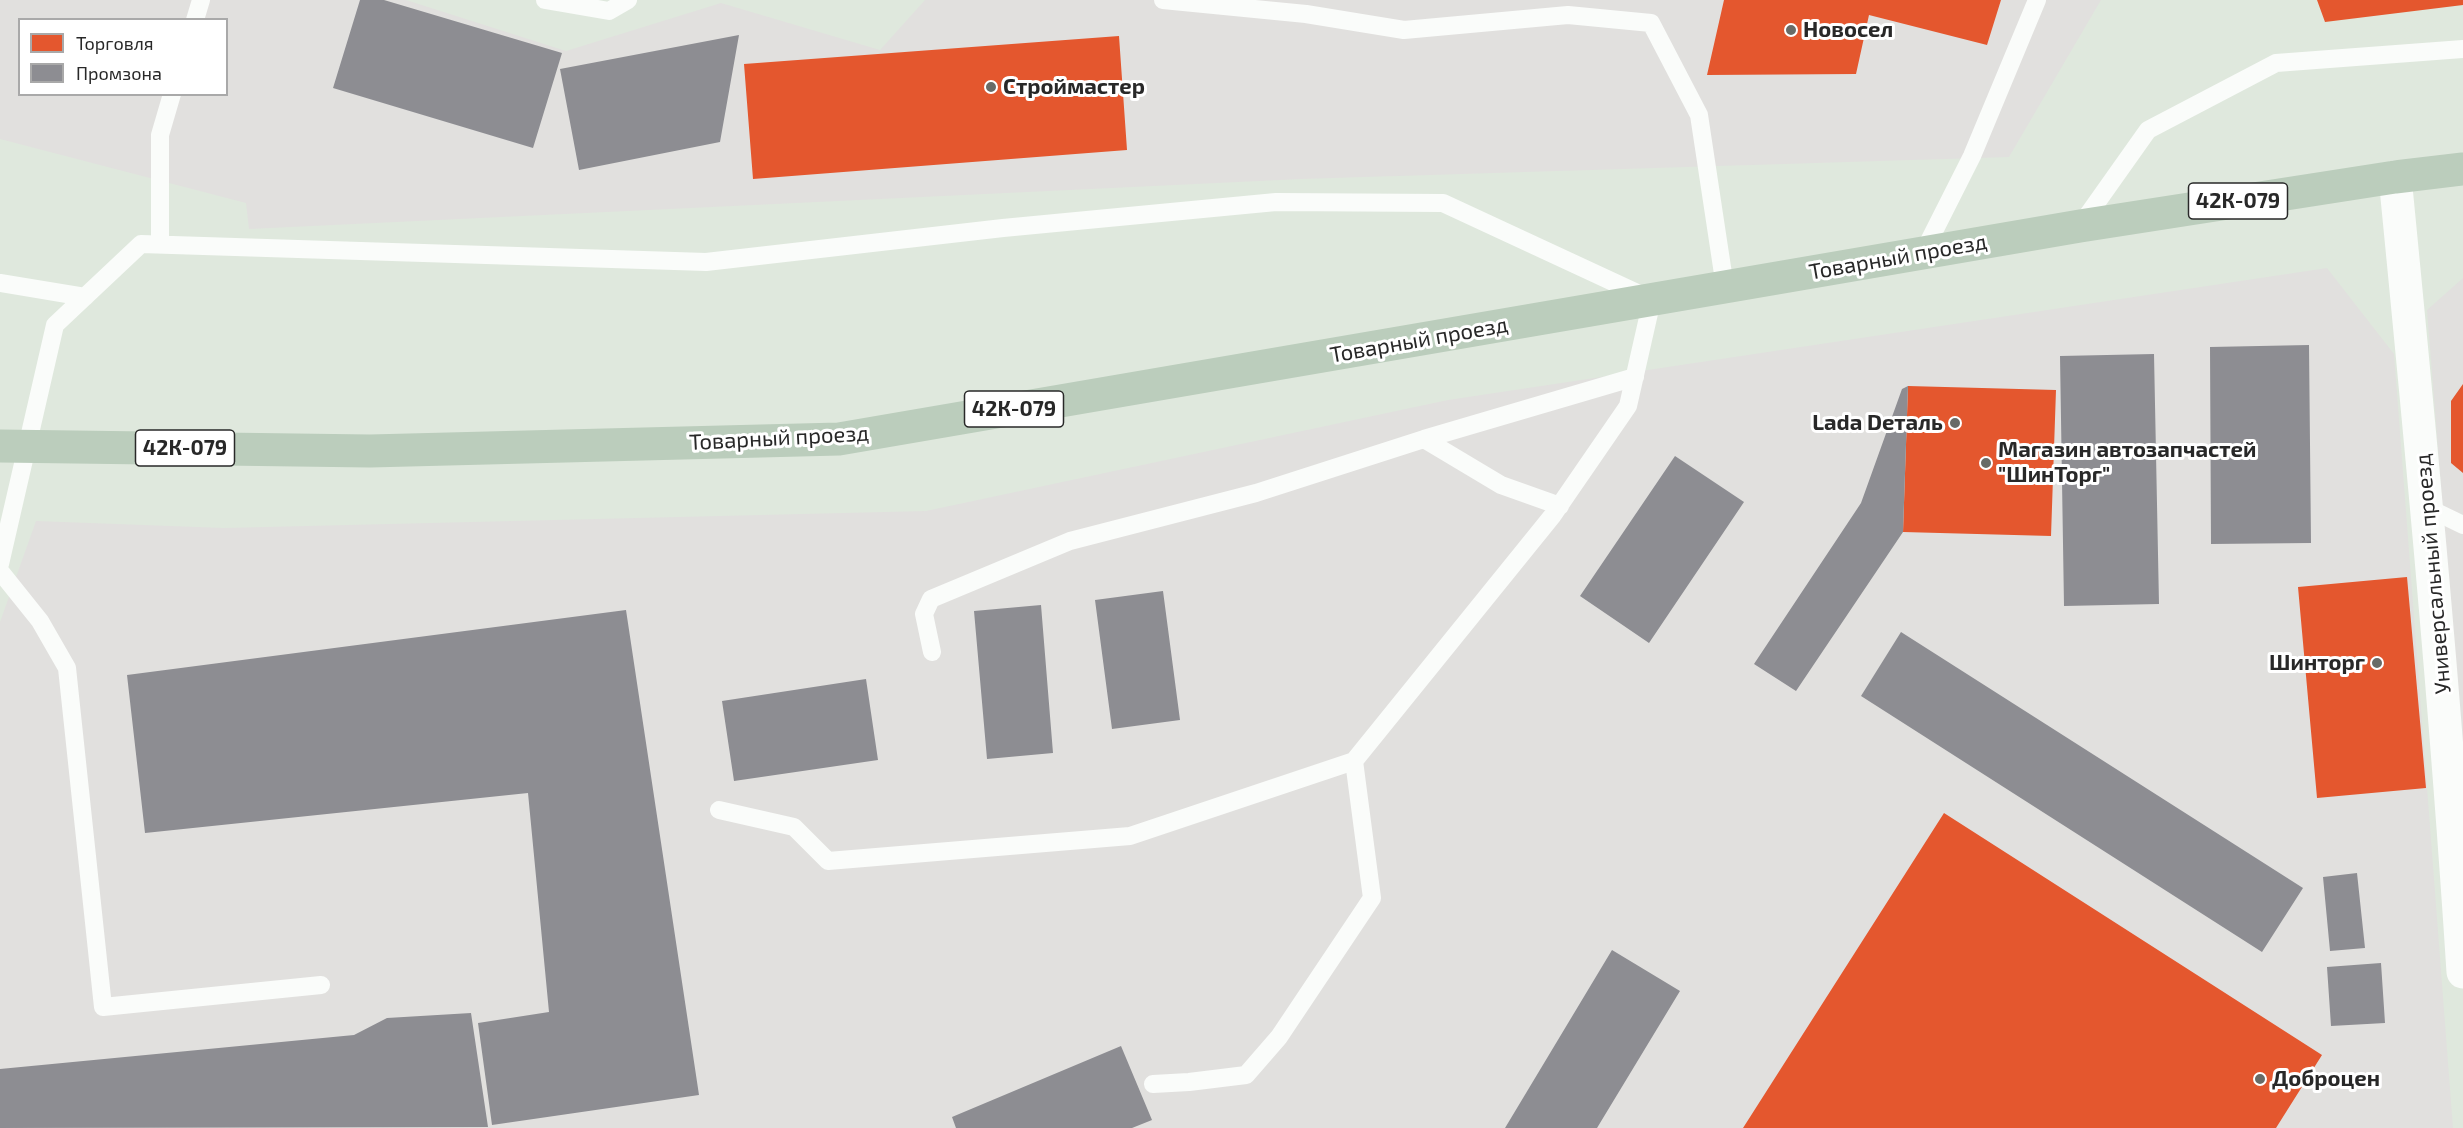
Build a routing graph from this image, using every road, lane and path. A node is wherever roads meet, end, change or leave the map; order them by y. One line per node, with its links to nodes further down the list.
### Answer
1 (201, 0): 6 (lane)
2 (545, 0): 3 (lane)
3 (628, 0)
4 (1162, 0): 15 (lane)
5 (2037, 0): 13 (lane)
6 (196, 18)
7 (2463, 49): 11 (lane)
8 (171, 96): 12 (lane)
9 (2463, 169): 10 (main road, Товарный проезд / 42К-079)
10 (2395, 177): 11 (main road, Товарный проезд / 42К-079); 22 (street, Универсальный проезд)
11 (2080, 226): 13 (main road, Товарный проезд / 42К-079)
12 (160, 244): 16 (lane); 17 (lane)
13 (1923, 253): 15 (main road, Товарный проезд / 42К-079)
14 (0, 283): 16 (lane)
15 (1725, 287): 17 (main road, Товарный проезд / 42К-079)
16 (85, 297): 24 (lane)
17 (1652, 300): 18 (lane); 20 (main road, Товарный проезд / 42К-079)
18 (1635, 377): 19 (lane); 21 (lane)
19 (1424, 439): 21 (lane); 26 (lane)
20 (0, 446)
21 (1560, 506): 27 (lane)
22 (2428, 508): 23 (lane); 29 (street, Универсальный проезд)
23 (2463, 525)
24 (0, 564)
25 (0, 571): 31 (lane)
26 (932, 652)
27 (1354, 761): 28 (lane); 32 (lane)
28 (719, 810)
29 (2458, 821): 30 (street, Универсальный проезд)
30 (2463, 972)
31 (321, 985)
32 (1153, 1084)

